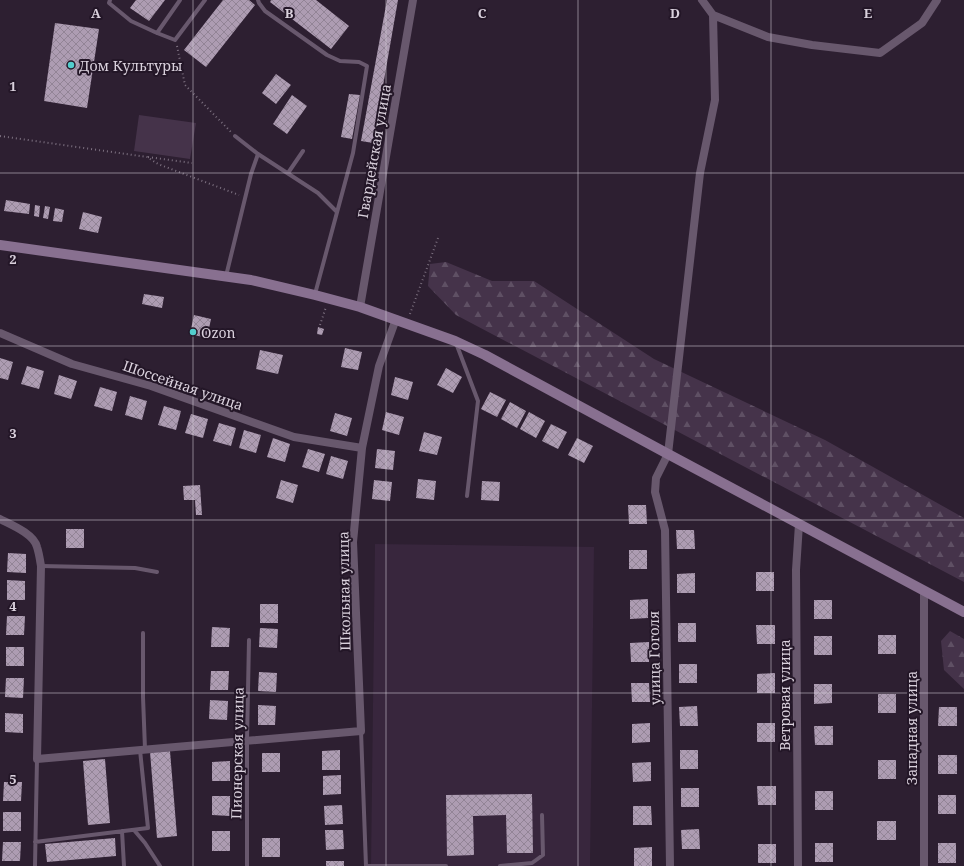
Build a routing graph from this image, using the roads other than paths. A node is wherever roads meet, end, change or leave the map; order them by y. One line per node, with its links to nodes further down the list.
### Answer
1 (110, 0): 9 (lane)
2 (180, 0): 9 (lane)
3 (205, 0): 9 (lane)
4 (258, 0): 14 (lane)
5 (413, 0): 18 (street, Гвардейская улица)
6 (702, 0): 8 (street)
7 (937, 0): 8 (street)
8 (713, 15): 23 (street)
9 (156, 33)
10 (235, 136): 12 (lane)
11 (303, 151): 13 (lane)
12 (258, 154): 13 (lane); 16 (lane)
13 (288, 173): 14 (lane)
14 (337, 212): 17 (lane)
15 (0, 245): 16 (main road)
16 (226, 276): 17 (main road)
17 (315, 295): 18 (main road)
18 (360, 307): 19 (main road)
19 (396, 319): 21 (main road); 22 (street, Школьная улица)
20 (0, 333): 22 (street, Шоссейная улица)
21 (455, 341): 23 (main road); 24 (lane)
22 (362, 448): 33 (street, Школьная улица)
23 (668, 454): 26 (main road); 48 (street, улица Гоголя)
24 (468, 496)
25 (0, 519): 27 (street)
26 (799, 524): 29 (main road); 49 (street, Ветровая улица)
27 (41, 566): 28 (lane); 36 (street)
28 (157, 572)
29 (924, 591): 30 (main road); 50 (street, Западная улица)
30 (964, 612)
31 (143, 633): 35 (lane)
32 (249, 640): 34 (lane, Пионерская улица)
33 (361, 731): 34 (street); 45 (lane, Школьная улица)
34 (247, 740): 35 (street); 44 (lane, Пионерская улица)
35 (142, 750): 36 (street); 38 (lane)
36 (37, 759): 40 (lane)
37 (542, 815): 47 (lane)
38 (134, 830): 39 (lane); 43 (lane)
39 (122, 832): 40 (lane); 42 (lane)
40 (35, 842): 41 (lane)
41 (35, 866)
42 (124, 866)
43 (160, 866)
44 (247, 866)
45 (366, 866): 46 (lane)
46 (446, 866)
47 (500, 866)
48 (670, 866)
49 (798, 866)
50 (924, 866)

